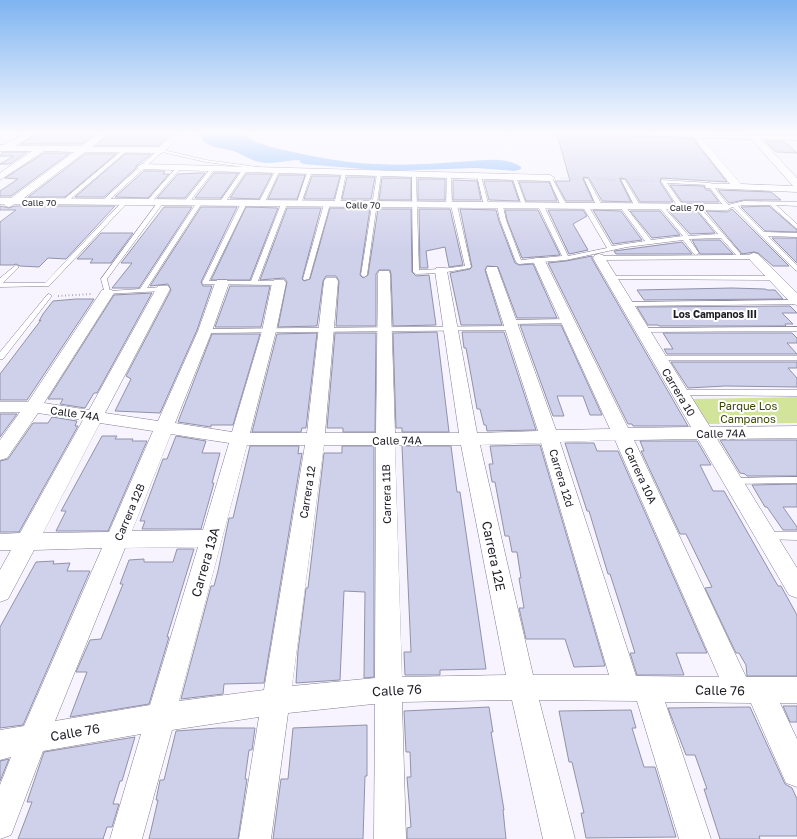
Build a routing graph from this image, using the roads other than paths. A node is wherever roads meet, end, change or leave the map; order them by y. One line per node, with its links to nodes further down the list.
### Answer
1 (51, 172): 26 (street)
2 (99, 172): 27 (lane)
3 (137, 172): 28 (lane)
4 (175, 172): 30 (lane)
5 (212, 172): 32 (lane)
6 (243, 172): 34 (lane)
7 (277, 172): 37 (lane)
8 (310, 172): 39 (lane)
9 (330, 172): 12 (street)
10 (726, 172): 23 (street)
11 (786, 172): 21 (street)
12 (344, 173): 13 (street); 40 (lane)
13 (379, 174): 14 (street); 42 (lane)
14 (414, 175): 15 (street); 43 (lane)
15 (449, 176): 16 (street); 44 (lane)
16 (479, 176): 17 (street); 45 (lane)
17 (514, 177): 18 (street); 47 (lane)
18 (550, 178): 49 (lane)
19 (586, 179): 52 (lane)
20 (623, 180): 54 (lane)
21 (797, 184)
22 (710, 185): 23 (street); 50 (lane); 56 (lane)
23 (738, 187): 24 (street)
24 (797, 189)
25 (0, 201): 26 (street, Calle 70)
26 (12, 201): 27 (street, Calle 70); 58 (street)
27 (64, 202): 28 (street, Calle 70)
28 (104, 202): 29 (street, Calle 70)
29 (125, 202): 30 (street, Calle 70); 87 (lane)
30 (148, 202): 31 (street, Calle 70)
31 (160, 203): 32 (street, Calle 70); 90 (lane)
32 (186, 203): 33 (street, Calle 70)
33 (199, 203): 34 (street, Calle 70); 89 (lane)
34 (222, 203): 36 (street, Calle 70)
35 (771, 203): 41 (lane); 50 (lane); 59 (lane)
36 (244, 204): 37 (street, Calle 70); 84 (lane)
37 (261, 204): 38 (street, Calle 70)
38 (284, 204): 39 (street, Calle 70); 85 (lane)
39 (298, 204): 40 (street, Calle 70)
40 (332, 204): 42 (street, Calle 70); 82 (lane)
41 (797, 204)
42 (374, 205): 43 (street, Calle 70); 79 (lane)
43 (414, 205): 44 (street, Calle 70); 77 (lane)
44 (452, 205): 45 (street, Calle 70); 77 (lane)
45 (488, 206): 46 (street, Calle 70)
46 (500, 206): 47 (street, Calle 70); 73 (lane)
47 (525, 206): 48 (street, Calle 70)
48 (541, 206): 49 (street, Calle 70); 72 (lane)
49 (564, 206): 51 (street, Calle 70)
50 (731, 206): 57 (street, Calle 70); 62 (lane)
51 (586, 207): 52 (street, Calle 70); 67 (lane)
52 (600, 207): 53 (street, Calle 70)
53 (623, 207): 54 (street, Calle 70); 66 (lane)
54 (638, 207): 55 (street, Calle 70)
55 (662, 207): 56 (street, Calle 70); 65 (lane)
56 (681, 207): 57 (street, Calle 70)
57 (698, 207): 64 (lane)
58 (0, 210)
59 (787, 218): 60 (lane); 61 (lane)
60 (797, 218)
61 (797, 227)
62 (763, 234): 63 (lane); 75 (lane)
63 (797, 235)
64 (723, 236): 65 (lane); 70 (lane)
65 (686, 238): 66 (lane); 68 (lane)
66 (648, 243): 67 (lane); 69 (lane)
67 (604, 253): 71 (lane); 72 (lane); 80 (street, Carrera 10)
68 (696, 253)
69 (658, 254)
70 (738, 254)
71 (754, 257): 81 (street)
72 (566, 258): 73 (lane)
73 (539, 261): 94 (street, Carrera 10A)
74 (16, 267): 87 (lane)
75 (797, 269)
76 (492, 270): 95 (street, Carrera 12d)
77 (441, 271): 97 (street, Carrera 12E)
78 (384, 274): 96 (street, Carrera 11B)
79 (364, 275)
80 (612, 278): 81 (lane); 93 (street, Carrera 10)
81 (775, 278): 92 (street)
82 (306, 279)
83 (331, 281): 99 (street, Carrera 12)
84 (214, 283): 85 (lane); 101 (street, Carrera 12B)
85 (254, 283): 86 (lane)
86 (279, 283): 102 (street, Carrera 13A)
87 (0, 284)
88 (163, 289): 89 (lane); 110 (street)
89 (142, 290): 90 (lane)
90 (107, 293): 109 (street)
91 (49, 296): 103 (lane)
92 (797, 301): 93 (lane)
93 (627, 304): 100 (street, Carrera 10)
94 (568, 322): 95 (lane); 114 (street, Carrera 10A)
95 (512, 325): 97 (lane); 115 (street, Carrera 12d)
96 (384, 329): 97 (lane); 99 (lane); 118 (street, Carrera 11B)
97 (451, 329): 117 (street, Carrera 12E)
98 (797, 329): 100 (lane)
99 (326, 330): 102 (lane); 119 (street, Carrera 12)
100 (643, 330): 104 (street, Carrera 10)
101 (205, 331): 102 (lane); 111 (street, Carrera 12B)
102 (269, 331): 116 (street, Carrera 13A)
103 (0, 357)
104 (659, 358): 105 (lane); 106 (street, Carrera 10)
105 (797, 358)
106 (679, 393): 107 (lane); 113 (street, Carrera 10)
107 (797, 393)
108 (0, 407): 109 (street, Calle 74A)
109 (33, 407): 110 (street, Calle 74A); 120 (street)
110 (96, 416): 111 (street, Calle 74A); 128 (street)
111 (164, 428): 116 (street, Calle 74A); 126 (street, Carrera 12B)
112 (797, 432): 113 (street, Calle 74A)
113 (703, 433): 114 (street, Calle 74A); 122 (street, Carrera 10)
114 (622, 434): 115 (street, Calle 74A); 135 (street, Carrera 10A)
115 (549, 437): 117 (street, Calle 74A); 132 (street, Carrera 12d)
116 (239, 439): 119 (street, Calle 74A); 125 (street, Carrera 13A)
117 (470, 439): 118 (street, Calle 74A); 131 (street, Carrera 12E)
118 (385, 440): 119 (street, Calle 74A); 133 (street, Carrera 11B)
119 (315, 441): 136 (street, Carrera 12)
120 (0, 454)
121 (797, 480): 122 (lane)
122 (732, 481): 123 (street, Carrera 10)
123 (765, 536): 124 (lane); 129 (street, Carrera 10)
124 (797, 536)
125 (212, 538): 126 (street); 137 (street, Carrera 13A)
126 (117, 540): 128 (street); 138 (street, Carrera 12B)
127 (0, 542): 128 (street)
128 (27, 542): 130 (street)
129 (797, 588)
130 (0, 592)
131 (522, 686): 132 (street, Calle 76); 133 (street, Calle 76); 145 (street, Carrera 12E)
132 (637, 689): 135 (street, Calle 76); 146 (street, Carrera 12d)
133 (389, 690): 136 (street, Calle 76); 144 (street, Carrera 11B)
134 (797, 690): 135 (street, Calle 76)
135 (750, 691): 140 (street, Carrera 10A)
136 (275, 702): 137 (street, Calle 76); 143 (street, Carrera 12)
137 (161, 717): 138 (street, Calle 76); 142 (street, Carrera 13A)
138 (33, 739): 139 (street, Calle 76); 141 (street, Carrera 12B)
139 (0, 745)
140 (797, 772)
141 (0, 824)
142 (126, 839)
143 (255, 839)
144 (390, 839)
145 (559, 839)
146 (695, 839)

